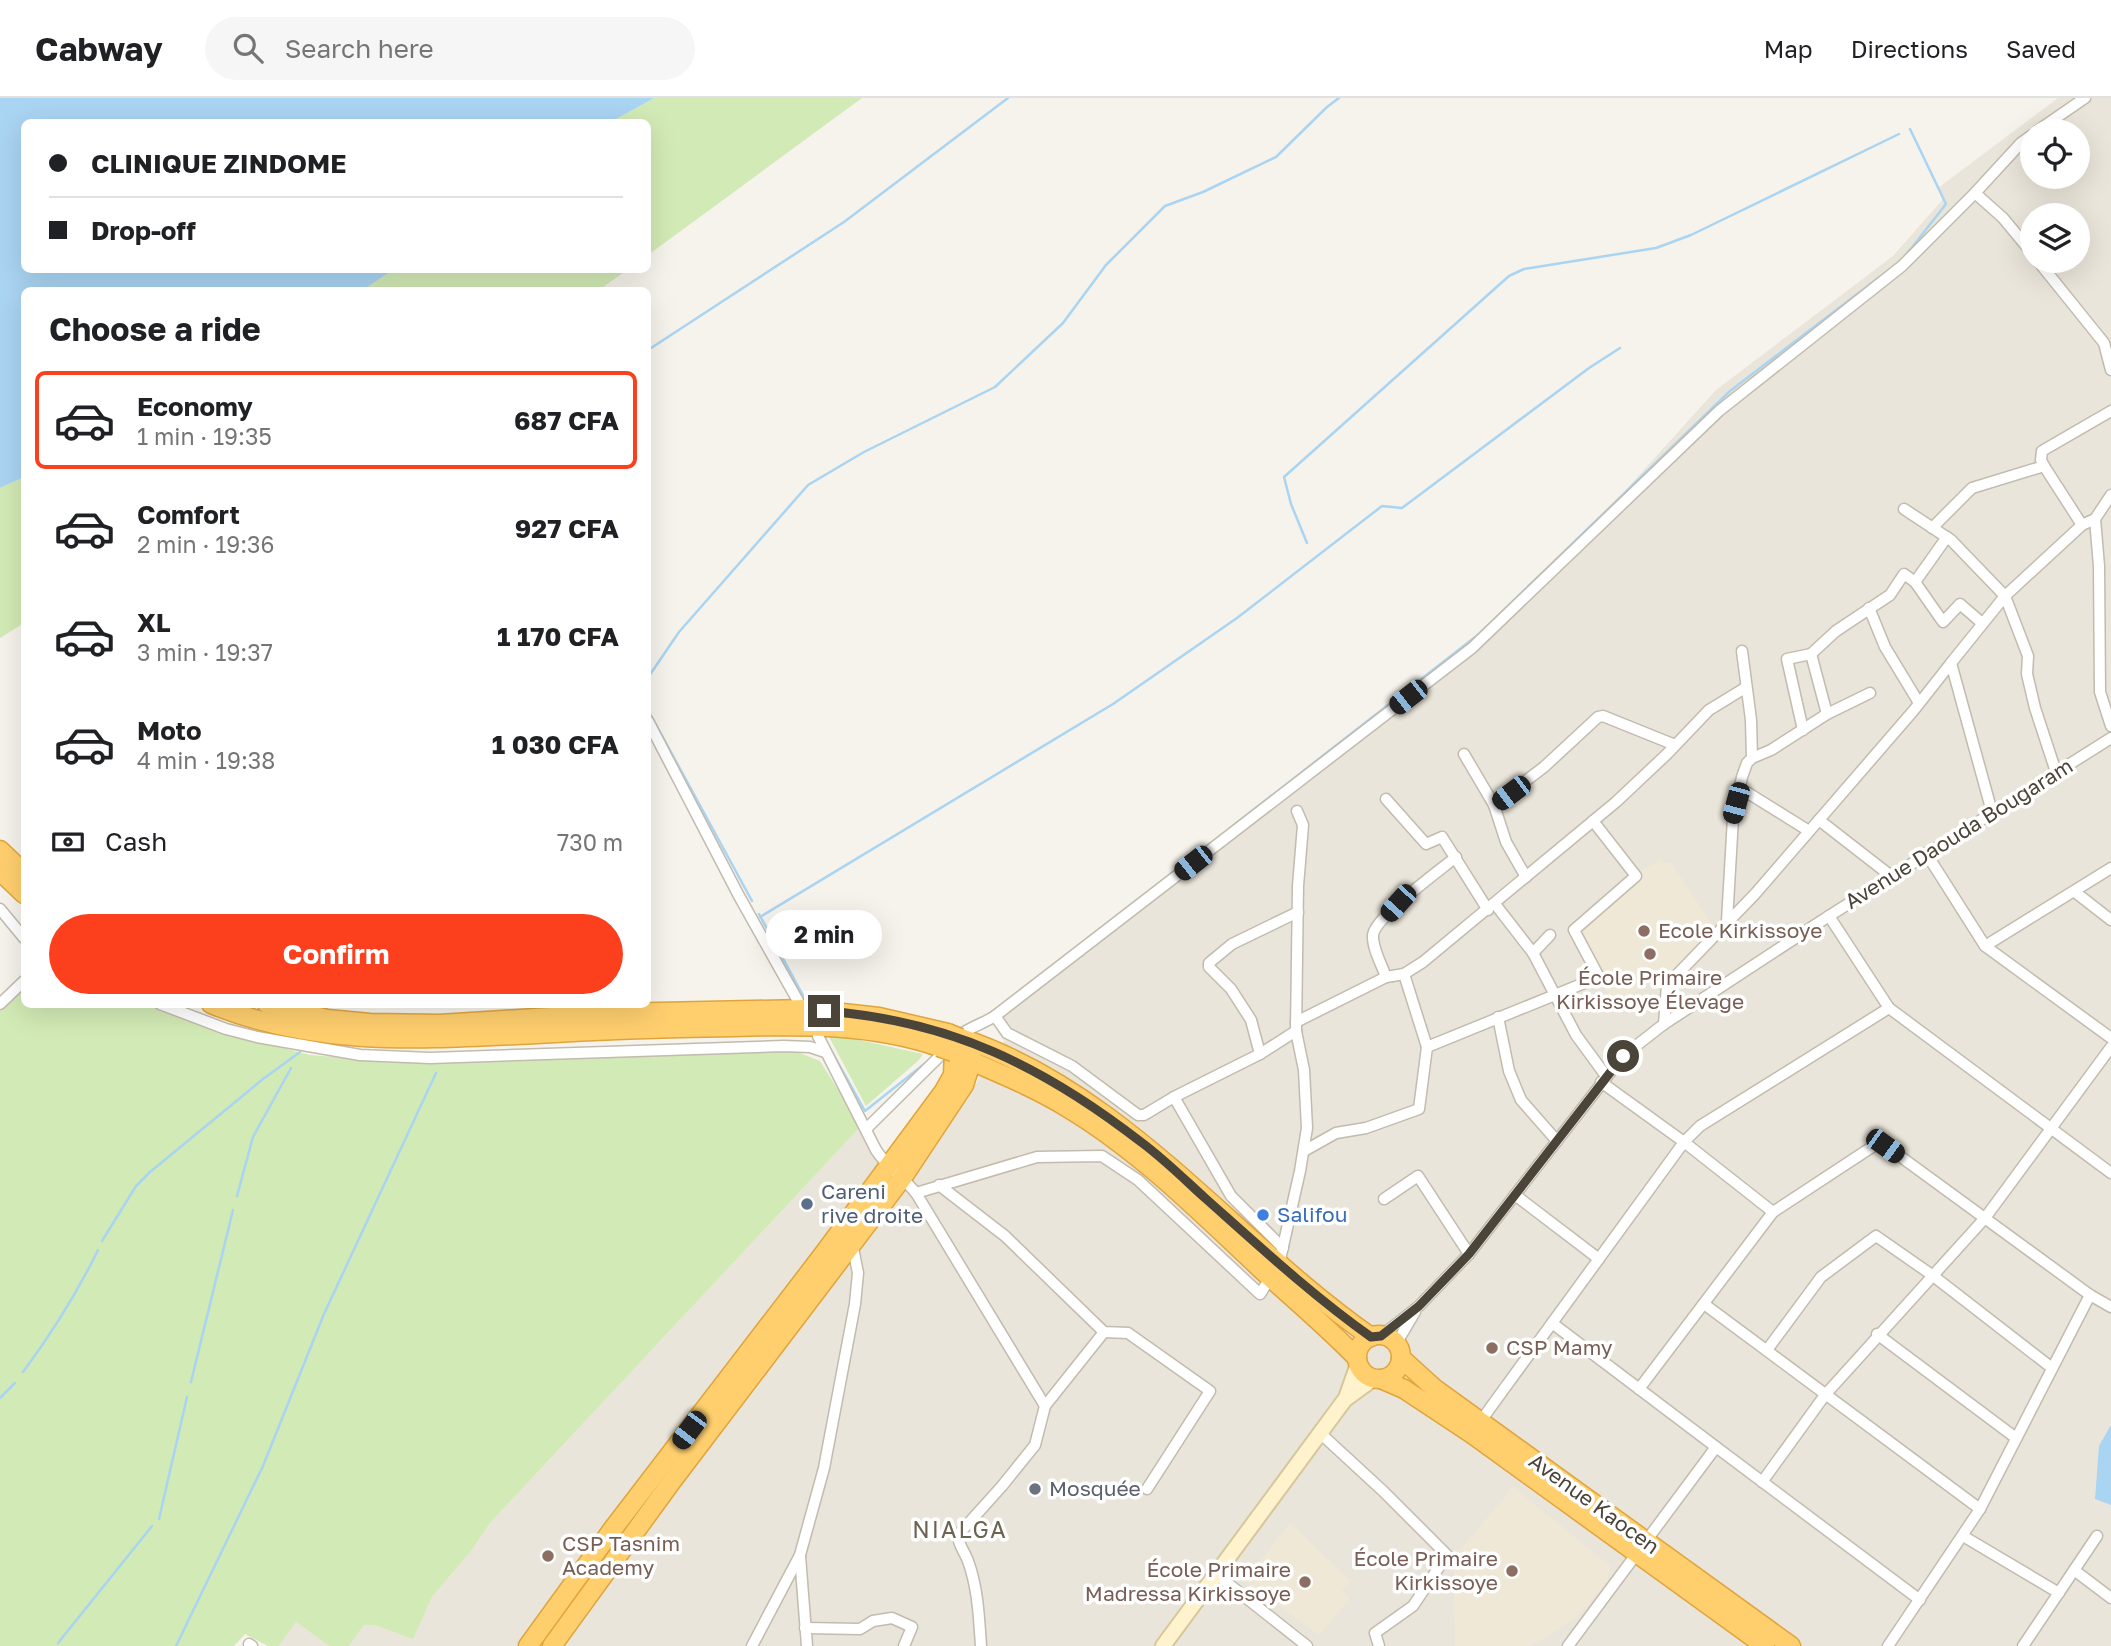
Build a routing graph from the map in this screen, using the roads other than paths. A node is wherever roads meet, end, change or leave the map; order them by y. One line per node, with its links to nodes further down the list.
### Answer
1 (2085, 98): 2 (street)
2 (2055, 119)
3 (2020, 144): 4 (street)
4 (1975, 193): 5 (street); 73 (street)
5 (2020, 239)
6 (2048, 273): 7 (street)
7 (2111, 370)
8 (2111, 411): 9 (street)
9 (2044, 466): 13 (street); 14 (street)
10 (2111, 495): 12 (street)
11 (1904, 509): 14 (street)
12 (2095, 519): 13 (street); 27 (street)
13 (2082, 525): 17 (street)
14 (1932, 528): 15 (street)
15 (1947, 537): 16 (street); 17 (street)
16 (1915, 582): 18 (street); 19 (street)
17 (2005, 596): 19 (street); 34 (street)
18 (1869, 608): 21 (street); 25 (street)
19 (1982, 623): 22 (street)
20 (1742, 651): 23 (street)
21 (1811, 654): 26 (street); 29 (street)
22 (1951, 663): 25 (street); 39 (street)
23 (1745, 688): 31 (street); 33 (street)
24 (1870, 693): 26 (street)
25 (1919, 703): 40 (street)
26 (1827, 714): 29 (street)
27 (2111, 726)
28 (651, 728): 67 (street)
29 (1803, 730): 33 (street)
30 (2111, 738): 34 (street, Avenue Daouda Bougaram)
31 (1675, 745): 37 (street); 41 (street)
32 (1464, 754): 37 (street)
33 (1752, 758): 35 (street)
34 (2056, 772): 39 (street, Avenue Daouda Bougaram)
35 (1740, 788): 42 (street); 58 (street)
36 (1386, 799): 45 (street)
37 (1494, 805): 50 (street)
38 (1297, 811): 55 (street)
39 (1992, 812): 44 (street, Avenue Daouda Bougaram)
40 (1819, 820): 42 (street); 49 (street)
41 (1593, 821): 50 (street); 66 (street)
42 (1809, 831): 58 (street)
43 (0, 850): 47 (highway)
44 (1926, 853): 49 (street, Avenue Daouda Bougaram); 61 (street)
45 (1456, 857): 53 (street); 64 (street)
46 (2111, 868): 52 (street)
47 (21, 870)
48 (0, 871): 51 (highway)
49 (1891, 876): 56 (street, Avenue Daouda Bougaram)
50 (1526, 877): 53 (street)
51 (21, 891)
52 (2075, 892): 57 (street); 61 (street)
53 (1491, 907): 62 (street); 63 (street)
54 (0, 909): 59 (street)
55 (1298, 912): 77 (street); 84 (street)
56 (1829, 916): 72 (street); 76 (street, Avenue Daouda Bougaram)
57 (2111, 920)
58 (1727, 921): 76 (street)
59 (21, 934)
60 (1550, 935): 62 (street)
61 (1986, 946): 79 (street)
62 (1533, 953): 66 (street)
63 (1404, 974): 64 (street); 81 (street)
64 (1386, 977): 77 (street)
65 (21, 984): 68 (street)
66 (1556, 995): 74 (street); 87 (street)
67 (798, 1000)
68 (0, 1004)
69 (171, 1008): 83 (street)
70 (224, 1008): 75 (highway)
71 (275, 1008): 75 (highway)
72 (1888, 1008): 91 (street); 93 (street)
73 (995, 1017): 89 (street); 90 (street)
74 (1498, 1017): 81 (street); 92 (street)
75 (305, 1022): 80 (highway)
76 (1664, 1024): 87 (street, Avenue Daouda Bougaram)
77 (1296, 1026): 84 (street); 94 (street)
78 (818, 1036): 83 (street)
79 (2111, 1038)
80 (952, 1043): 85 (highway, Avenue Kaocen); 95 (highway); 107 (highway, Avenue Kaocen)
81 (1427, 1046): 94 (street)
82 (2111, 1047): 91 (street)
83 (825, 1052): 90 (street)
84 (1260, 1054): 89 (street)
85 (971, 1060): 86 (highway, Avenue Kaocen); 88 (highway)
86 (1002, 1074): 88 (highway); 107 (highway, Avenue Kaocen)
87 (1604, 1079): 92 (street, Avenue Daouda Bougaram); 93 (street)
88 (964, 1085): 97 (highway)
89 (1174, 1097): 107 (street)
90 (866, 1129): 95 (street)
91 (2050, 1129): 96 (street); 103 (street)
92 (1557, 1141): 100 (street, Avenue Daouda Bougaram)
93 (1684, 1142): 102 (street); 106 (street)
94 (1304, 1151): 107 (street)
95 (888, 1165): 97 (street); 109 (highway)
96 (2111, 1173)
97 (904, 1177): 99 (street); 104 (highway)
98 (939, 1185): 99 (street); 107 (street); 116 (street)
99 (916, 1193): 126 (street)
100 (1515, 1195): 105 (street, Avenue Daouda Bougaram); 106 (street)
101 (1384, 1199): 105 (street)
102 (1773, 1212): 103 (street); 111 (street)
103 (1984, 1218): 108 (street); 110 (street)
104 (852, 1243): 109 (highway); 137 (street)
105 (1469, 1254): 112 (street, Avenue Daouda Bougaram)
106 (1599, 1259): 114 (street)
107 (1278, 1264): 118 (highway, Avenue Kaocen); 120 (highway, Avenue Kaocen)
108 (1932, 1275): 117 (street); 119 (street); 121 (street)
109 (808, 1288): 115 (highway)
110 (2090, 1295): 113 (street); 121 (street)
111 (1704, 1304): 119 (street); 123 (street)
112 (1419, 1306): 118 (street, Avenue Daouda Bougaram); 118 (street, Avenue Daouda Bougaram)
113 (2111, 1307)
114 (1552, 1323): 123 (street); 127 (street)
115 (775, 1331): 144 (highway); 145 (highway)
116 (1104, 1332): 126 (street); 132 (street)
117 (1877, 1335): 124 (street); 129 (street)
118 (1387, 1344): 120 (highway); 122 (highway); 127 (highway, Avenue Kaocen)
119 (1767, 1350): 124 (street)
120 (1358, 1361): 122 (highway); 125 (street)
121 (2052, 1368): 129 (street)
122 (1377, 1379): 125 (street); 136 (highway, Avenue Kaocen)
123 (1639, 1389): 130 (street)
124 (1825, 1395): 131 (street); 133 (street)
125 (1346, 1398): 128 (street)
126 (1045, 1406): 149 (street)
127 (1480, 1422): 136 (highway, Avenue Kaocen)
128 (1320, 1433): 139 (street); 152 (street)
129 (2016, 1438): 133 (street)
130 (1716, 1447): 131 (street); 136 (street)
131 (1762, 1482): 142 (street)
132 (1147, 1489)
133 (1980, 1509): 134 (street)
134 (1963, 1536): 140 (street); 142 (street)
135 (2097, 1536): 138 (street)
136 (1642, 1547): 153 (street); 154 (highway, Avenue Kaocen); 155 (highway, Avenue Kaocen)
137 (800, 1555): 143 (street); 146 (street)
138 (2074, 1570): 140 (street); 141 (street)
139 (1216, 1574): 150 (street); 151 (street)
140 (2059, 1593): 157 (street)
141 (2111, 1598)
142 (1920, 1600): 156 (street)
143 (805, 1628): 147 (street); 148 (street)
144 (528, 1646)
145 (552, 1646)
146 (752, 1646)
147 (807, 1646)
148 (904, 1646)
149 (981, 1646)
150 (1163, 1646)
151 (1307, 1646)
152 (1379, 1646)
153 (1568, 1646)
154 (1765, 1646)
155 (1791, 1646)
156 (1888, 1646)
157 (2023, 1646)

